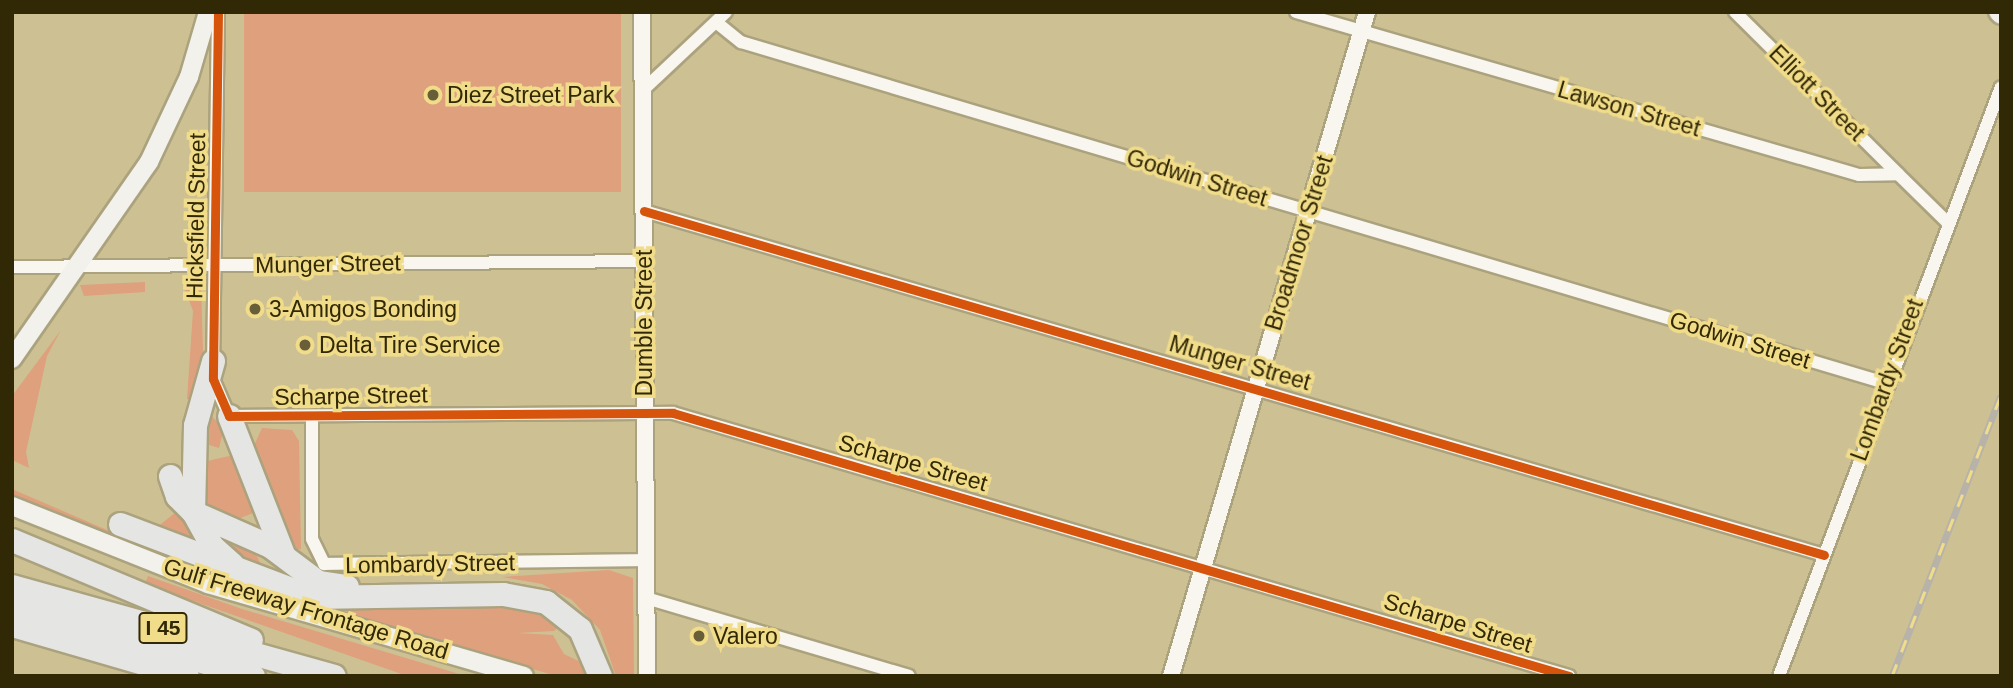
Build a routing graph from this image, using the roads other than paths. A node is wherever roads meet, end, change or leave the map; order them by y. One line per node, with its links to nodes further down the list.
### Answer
1 (208, 12): 18 (main road)
2 (218, 12): 17 (street, Hicksfield Street)
3 (642, 12): 11 (street, Dumble Street)
4 (726, 12): 8 (street)
5 (1296, 12): 9 (street, Lawson Street)
6 (1367, 12): 9 (street, Broadmoor Street)
7 (1735, 12): 12 (street, Elliott Street)
8 (716, 22): 11 (street); 14 (street, Godwin Street)
9 (1361, 31): 12 (street, Lawson Street); 14 (street, Broadmoor Street)
10 (2001, 87): 15 (street, Lombardy Street)
11 (642, 91): 13 (street, Dumble Street)
12 (1898, 174): 15 (street)
13 (644, 211): 16 (street, Dumble Street); 23 (street, Munger Street)
14 (1308, 211): 22 (street, Godwin Street); 23 (street, Broadmoor Street)
15 (1947, 222): 22 (street, Lombardy Street)
16 (644, 261): 17 (street, Munger Street); 24 (street, Dumble Street)
17 (214, 265): 18 (street, Munger Street); 21 (street, Hicksfield Street)
18 (76, 266): 19 (street, Munger Street); 20 (main road)
19 (12, 267)
20 (12, 359)
21 (213, 361): 25 (street, Hicksfield Street); 29 (highway)
22 (1885, 383): 35 (street, Lombardy Street)
23 (1256, 387): 35 (street, Munger Street); 38 (street, Broadmoor Street)
24 (645, 411): 26 (street, Scharpe Street); 37 (street, Dumble Street); 38 (street, Scharpe Street)
25 (229, 415): 26 (street, Scharpe Street); 36 (highway)
26 (312, 416): 37 (street, Lombardy Street)
27 (170, 476): 29 (highway)
28 (12, 506): 47 (main road, Gulf Freeway Frontage Road)
29 (193, 512): 31 (highway); 33 (highway)
30 (120, 524): 34 (highway)
31 (257, 539): 33 (highway); 36 (highway)
32 (12, 540): 43 (highway)
33 (212, 546): 34 (highway); 39 (highway)
34 (177, 549): 39 (highway)
35 (1824, 555): 54 (street, Lombardy Street)
36 (284, 556): 40 (highway)
37 (646, 561): 41 (street, Dumble Street)
38 (1203, 567): 52 (street, Broadmoor Street); 53 (street, Scharpe Street)
39 (240, 571): 40 (highway)
40 (503, 590): 48 (highway); 49 (highway)
41 (646, 598): 50 (street, Dumble Street); 51 (street)
42 (20, 608): 43 (highway, I 45); 44 (highway, I 45); 45 (highway, I 45)
43 (294, 664): 46 (highway, I 45)
44 (187, 676)
45 (253, 676)
46 (334, 676)
47 (524, 676)
48 (600, 676)
49 (611, 676)
50 (647, 676)
51 (909, 676)
52 (1171, 676)
53 (1569, 676)
54 (1779, 676)

